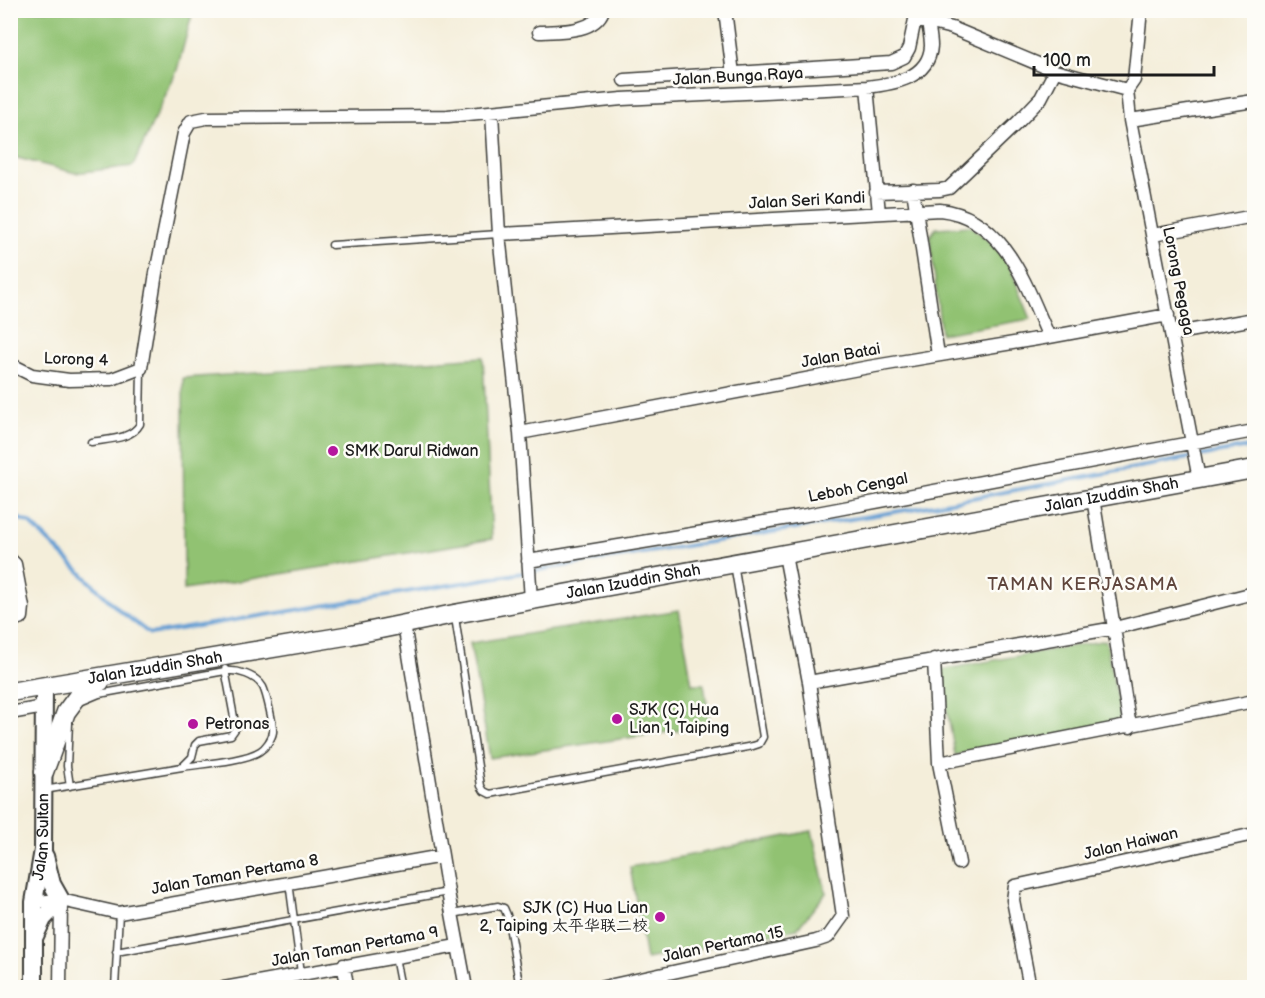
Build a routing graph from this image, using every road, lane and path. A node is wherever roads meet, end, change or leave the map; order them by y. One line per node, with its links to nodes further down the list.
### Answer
1 (603, 10): 5 (street)
2 (725, 10): 7 (street)
3 (1141, 10): 10 (street)
4 (927, 17): 6 (street); 7 (street, Jalan Bunga Raya); 9 (street, Jalan Bunga Raya)
5 (539, 32)
6 (1055, 71): 10 (street); 14 (street)
7 (733, 74): 8 (street, Jalan Bunga Raya)
8 (624, 80)
9 (867, 87): 12 (street, Jalan Bunga Raya); 15 (street)
10 (1127, 90): 13 (street, Lorong Pegaga)
11 (1254, 101): 13 (street)
12 (492, 113): 19 (street); 28 (street, Jalan Bunga Raya)
13 (1130, 120): 20 (street, Lorong Pegaga)
14 (913, 190): 15 (street); 16 (street)
15 (876, 192): 17 (street)
16 (915, 212): 17 (street, Jalan Seri Kandi); 25 (street, Jalan Seri Kandi); 26 (street)
17 (879, 213): 19 (street, Jalan Seri Kandi)
18 (1254, 216): 20 (street)
19 (499, 234): 21 (lane); 30 (street)
20 (1153, 235): 22 (street, Lorong Pegaga)
21 (332, 245)
22 (1168, 315): 24 (street, Lorong Pegaga); 25 (street, Jalan Batai)
23 (1254, 319): 24 (street)
24 (1172, 334): 32 (street, Lorong Pegaga)
25 (1049, 337): 26 (street, Jalan Batai)
26 (938, 356): 30 (street, Jalan Batai)
27 (10, 364): 28 (street, Lorong 4)
28 (141, 368): 31 (lane)
29 (1254, 431): 32 (street, Leboh Cengal)
30 (520, 433): 38 (street)
31 (90, 442)
32 (1195, 459): 33 (main road, Jalan Izuddin Shah); 34 (main road, Jalan Izuddin Shah); 38 (street, Leboh Cengal)
33 (1254, 469)
34 (1093, 498): 35 (main road, Jalan Izuddin Shah); 44 (street)
35 (785, 555): 37 (main road, Jalan Izuddin Shah); 48 (street)
36 (12, 563): 42 (street)
37 (734, 564): 40 (main road, Jalan Izuddin Shah); 41 (lane)
38 (529, 568): 40 (street)
39 (1254, 593): 44 (street)
40 (531, 600): 41 (main road, Jalan Izuddin Shah)
41 (454, 614): 43 (main road, Jalan Izuddin Shah)
42 (16, 619)
43 (404, 624): 46 (main road, Jalan Izuddin Shah); 61 (street)
44 (1115, 628): 45 (street); 54 (street)
45 (933, 659): 48 (street); 55 (street)
46 (224, 663): 47 (main road, Jalan Izuddin Shah); 56 (lane); 56 (lane); 58 (lane)
47 (125, 674): 49 (main road, Jalan Izuddin Shah); 57 (main road)
48 (809, 682): 84 (street, Jalan Pertama 15)
49 (44, 686): 50 (main road, Jalan Izuddin Shah); 52 (street, Jalan Sultan)
50 (10, 692)
51 (1254, 701): 54 (street)
52 (44, 707): 53 (street); 57 (street, Jalan Sultan)
53 (10, 712)
54 (1130, 727): 55 (street)
55 (939, 763): 62 (street)
56 (182, 767): 58 (lane)
57 (44, 781): 58 (lane); 60 (street, Jalan Sultan)
58 (70, 786)
59 (1254, 834): 85 (street, Jalan Haiwan)
60 (43, 850): 65 (street); 66 (street, Jalan Sultan)
61 (442, 856): 63 (street, Jalan Taman Pertama 8); 64 (street)
62 (959, 863)
63 (289, 881): 67 (street, Jalan Taman Pertama 8); 69 (lane)
64 (448, 892): 68 (street); 69 (lane)
65 (61, 900): 66 (street, Jalan Taman Pertama 8); 67 (street, Jalan Taman Pertama 8); 70 (street); 77 (street)
66 (34, 902): 70 (street, Jalan Sultan)
67 (119, 913): 72 (lane)
68 (452, 914): 71 (street); 83 (lane)
69 (294, 920): 72 (lane); 75 (lane)
70 (34, 937): 76 (street, Jalan Sultan)
71 (458, 946): 73 (street, Jalan Taman Pertama 9); 82 (street)
72 (116, 952): 78 (lane)
73 (395, 956): 74 (street, Jalan Taman Pertama 9); 81 (lane)
74 (343, 965): 75 (street, Jalan Taman Pertama 9); 80 (street)
75 (301, 973): 79 (street, Jalan Taman Pertama 9)
76 (34, 987)
77 (60, 987)
78 (116, 987)
79 (224, 987)
80 (348, 987)
81 (401, 987)
82 (466, 987)
83 (520, 987)
84 (599, 987)
85 (1030, 987)

